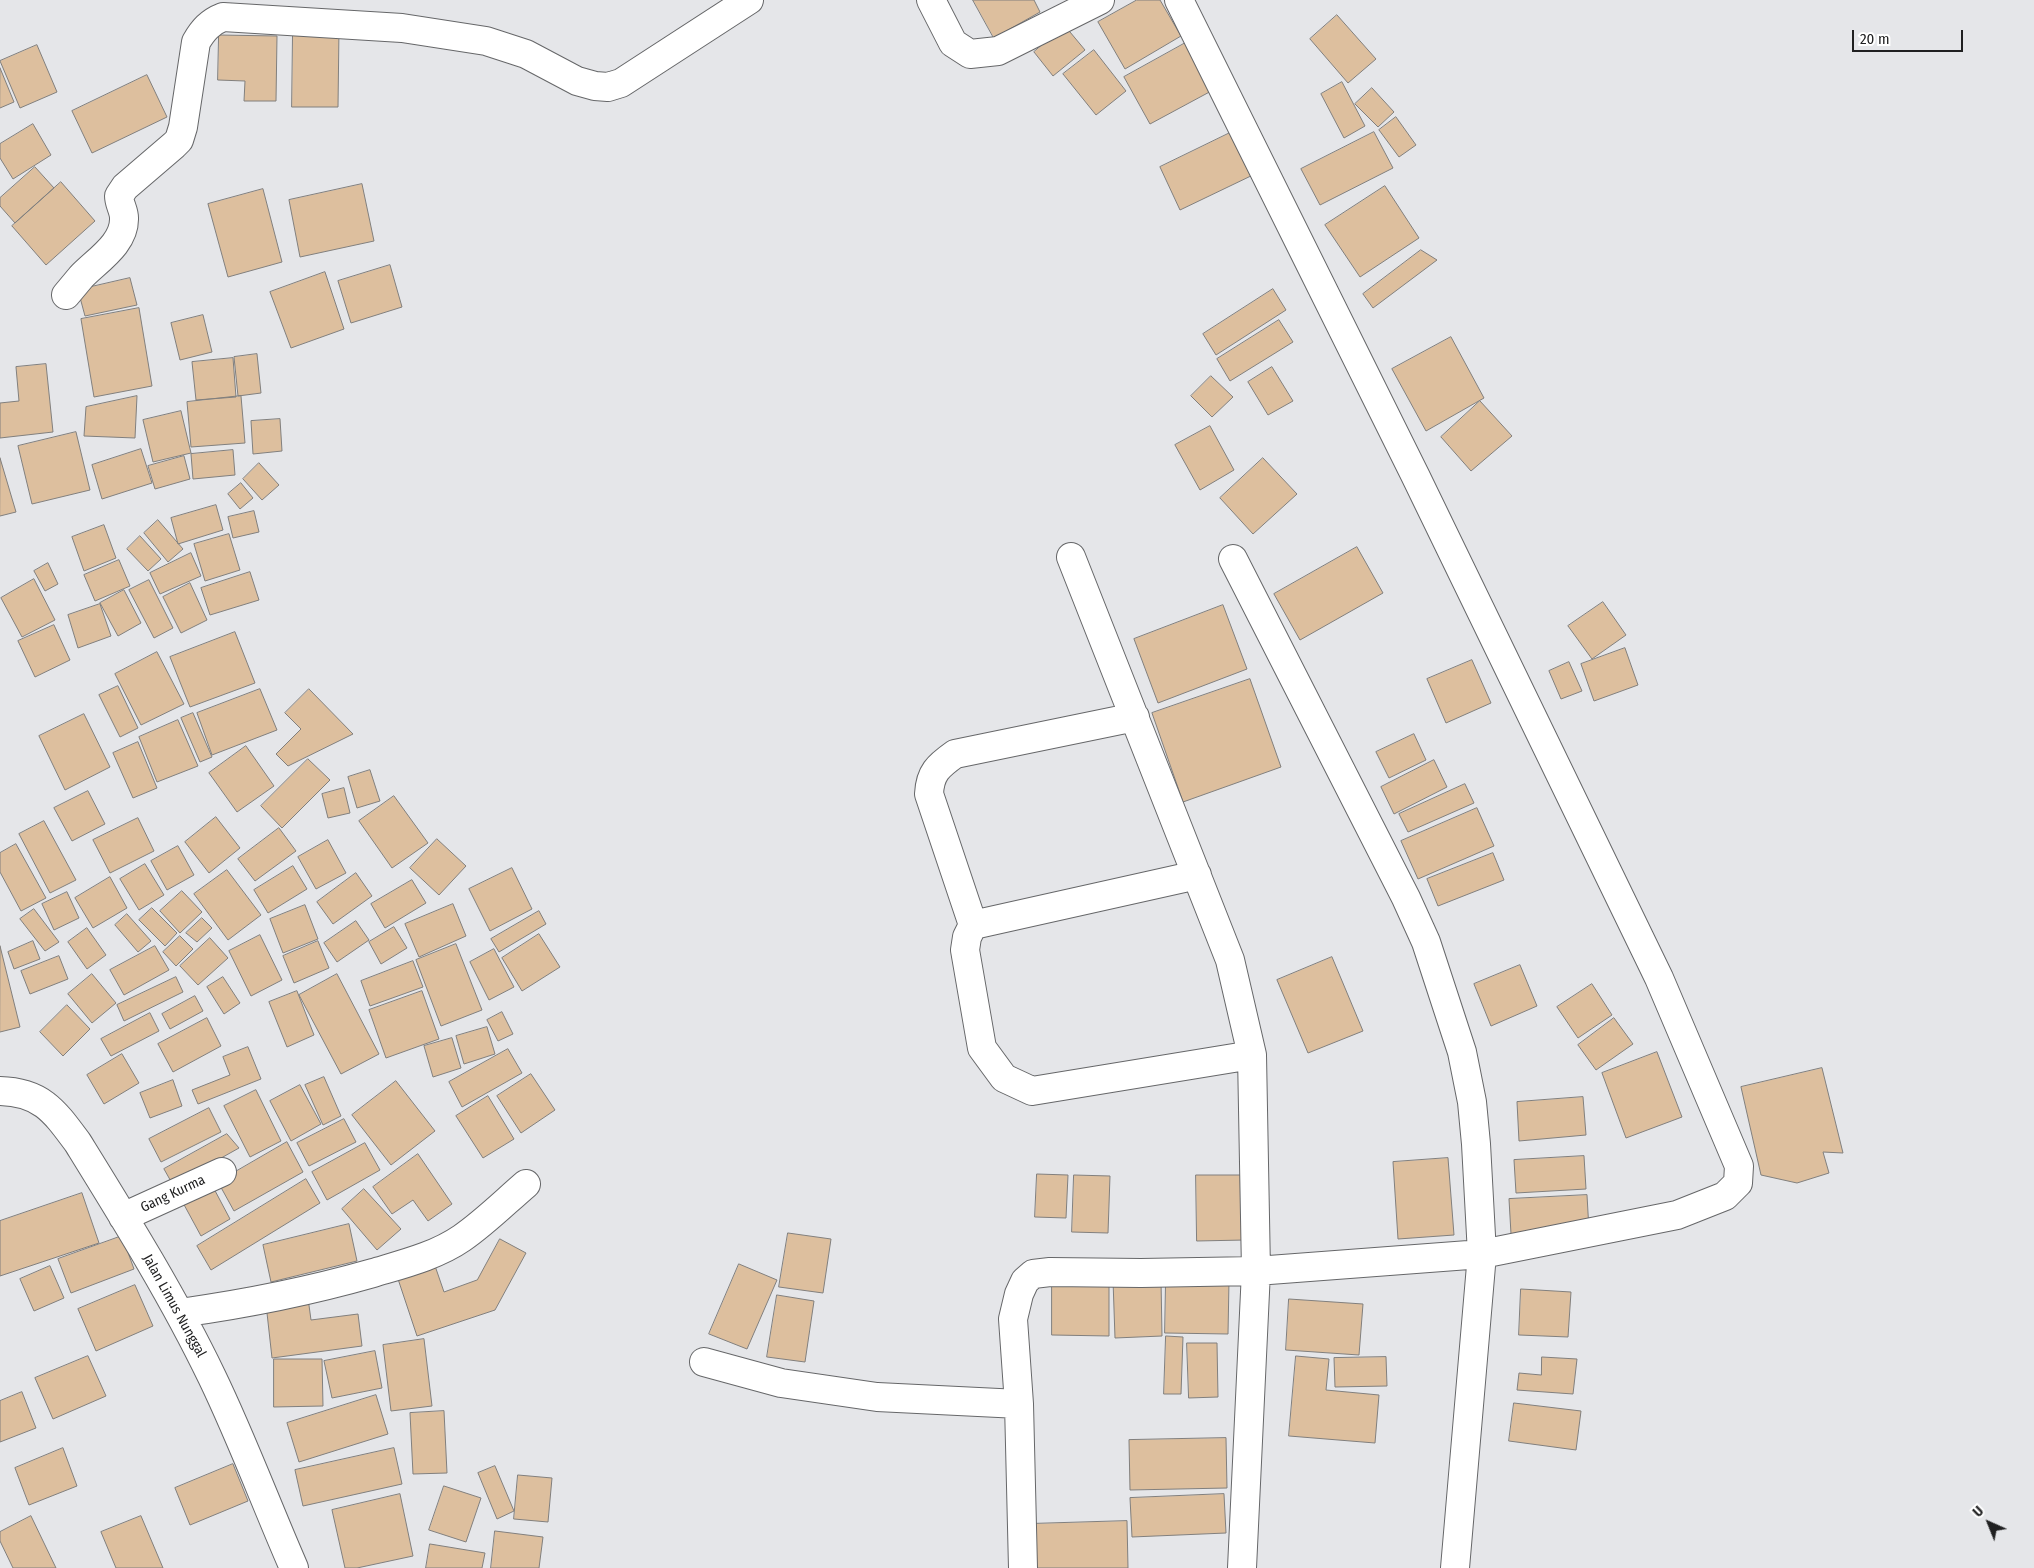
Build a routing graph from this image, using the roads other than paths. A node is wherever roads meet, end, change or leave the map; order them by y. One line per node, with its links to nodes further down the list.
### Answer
1 (748, 0): 5 (street)
2 (931, 0): 3 (street)
3 (1100, 0)
4 (1179, 0): 16 (street)
5 (66, 296)
6 (1071, 557): 8 (street)
7 (1233, 559): 16 (street)
8 (1135, 717): 9 (street); 10 (street)
9 (1197, 875): 10 (street); 11 (street)
10 (973, 925): 11 (street)
11 (1252, 1056): 17 (street)
12 (0, 1090): 15 (street, Jalan Limus Nunggal)
13 (222, 1172): 15 (street, Gang Kurma)
14 (526, 1184): 18 (street)
15 (123, 1217): 18 (street, Jalan Limus Nunggal)
16 (1482, 1254): 17 (street); 24 (street)
17 (1256, 1271): 20 (street); 23 (street)
18 (180, 1313): 21 (street, Jalan Limus Nunggal)
19 (704, 1362): 20 (street)
20 (1019, 1404): 22 (street)
21 (294, 1568)
22 (1023, 1568)
23 (1242, 1568)
24 (1455, 1568)

